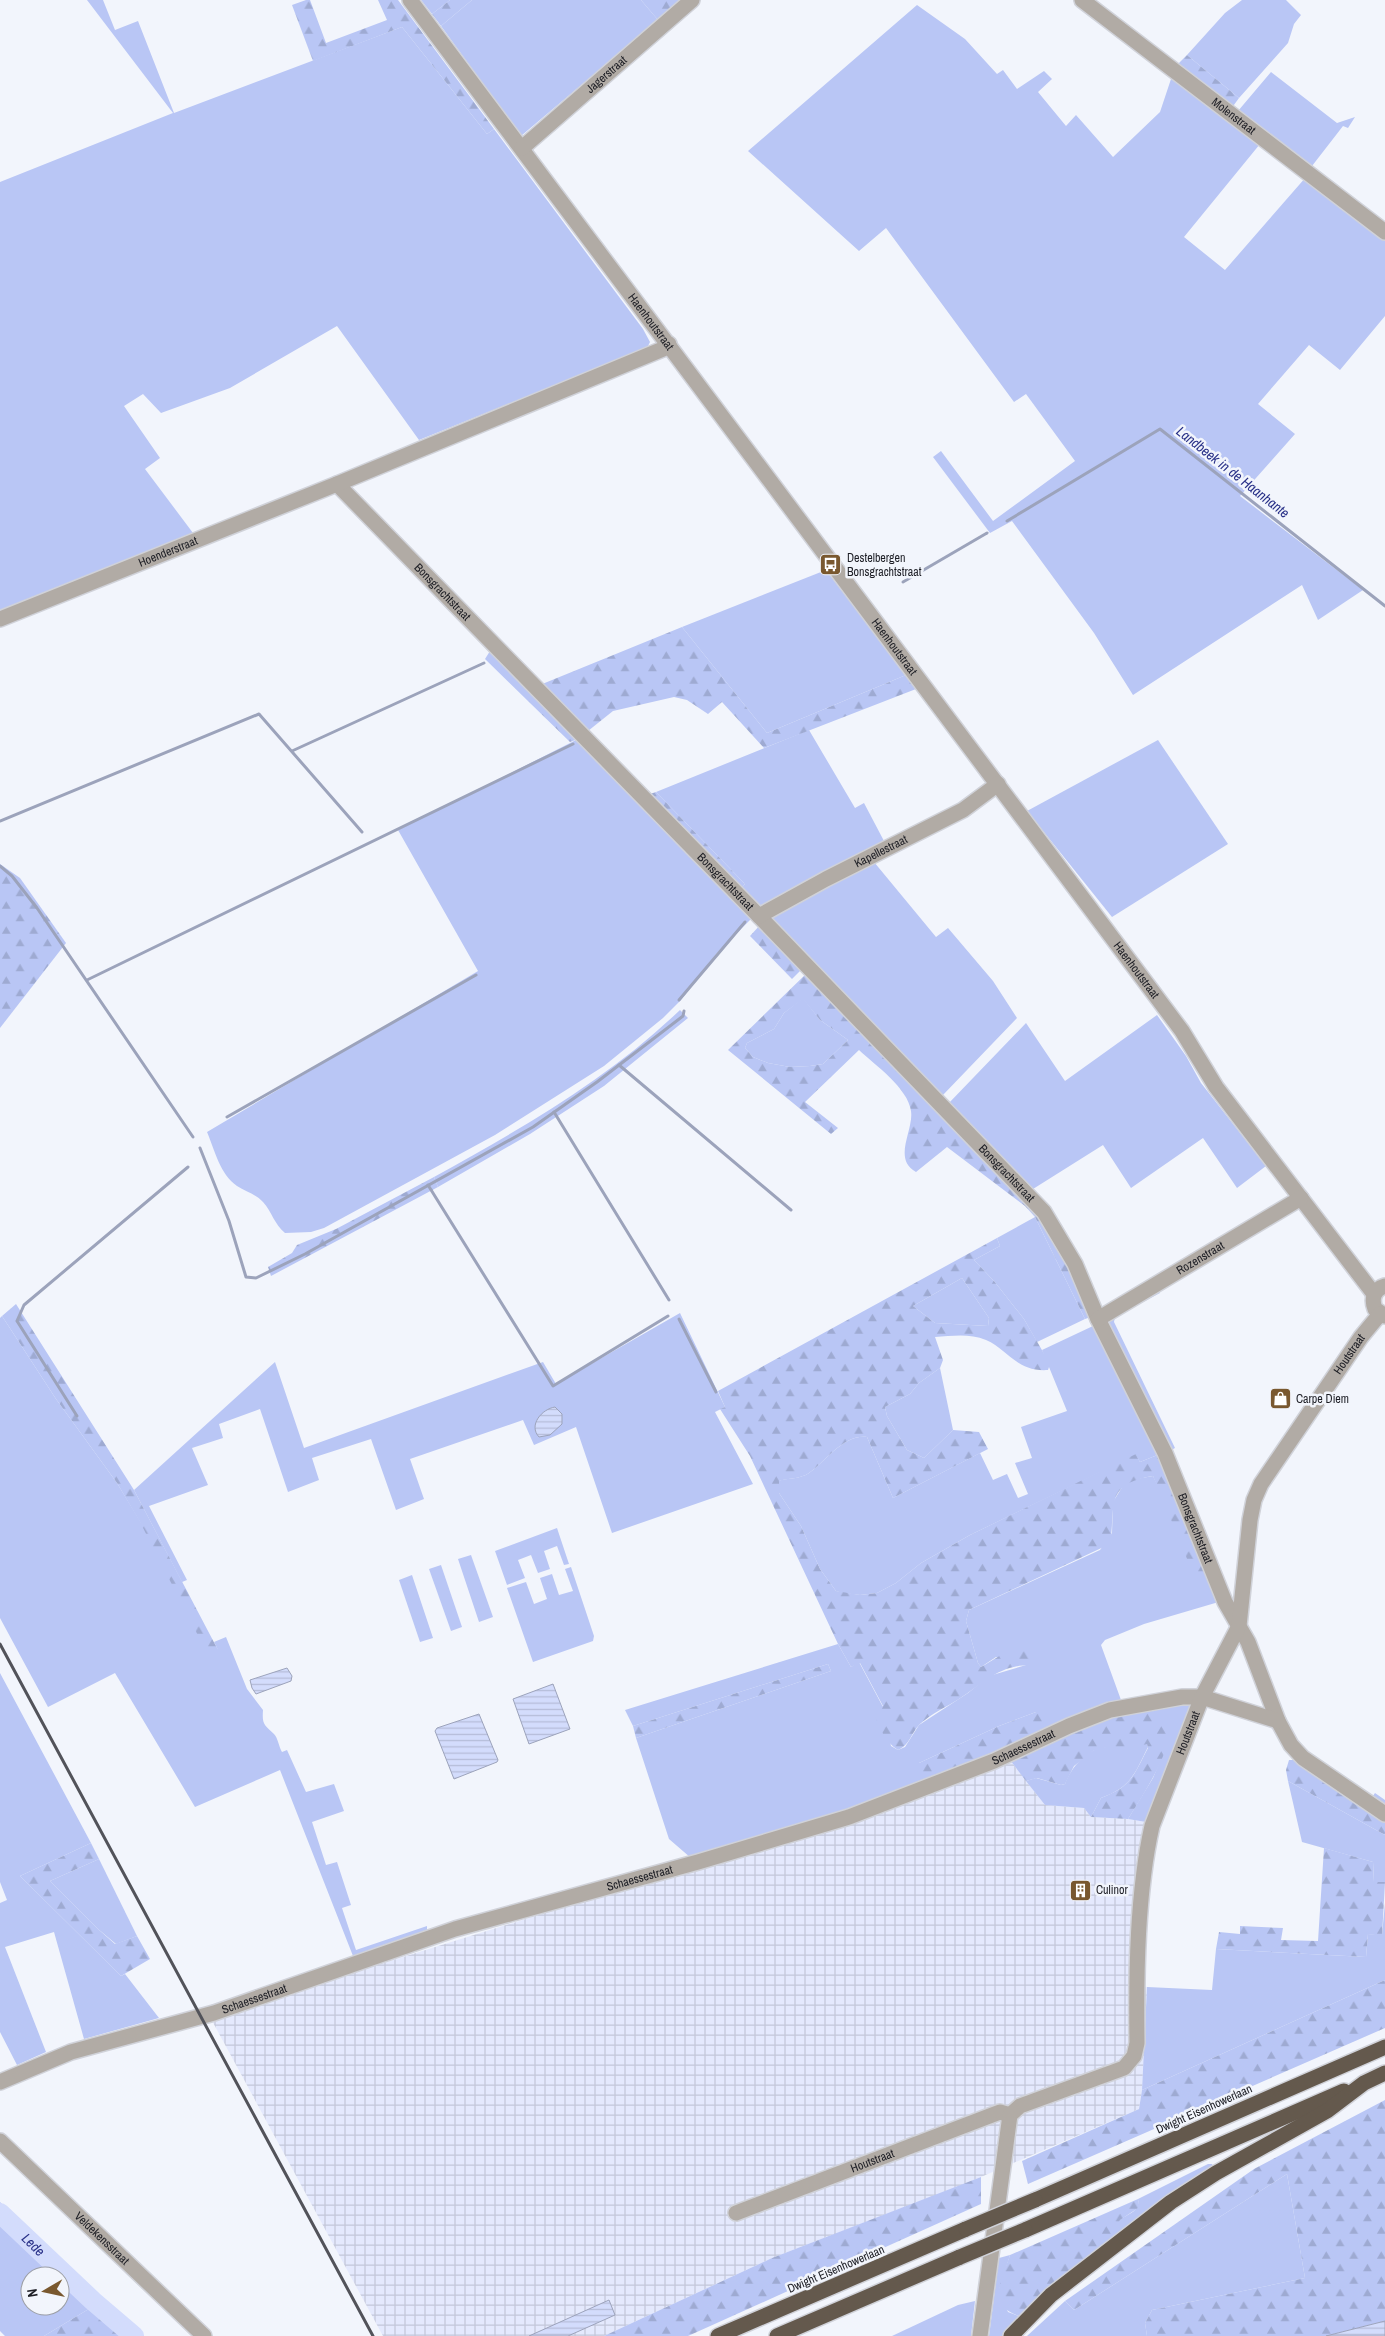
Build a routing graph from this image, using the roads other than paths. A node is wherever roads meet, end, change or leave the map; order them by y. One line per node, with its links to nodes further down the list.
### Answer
1 (410, 0): 4 (street, Haenhoutstraat)
2 (692, 0): 4 (street, Jagerstraat)
3 (1082, 0): 5 (street, Molenstraat)
4 (522, 148): 6 (street, Haenhoutstraat)
5 (1385, 232)
6 (669, 344): 7 (street); 9 (street, Haenhoutstraat)
7 (337, 484): 8 (street, Hoenderstraat); 10 (street, Bonsgrachtstraat)
8 (0, 619)
9 (998, 784): 10 (street, Kapellestraat); 11 (street, Haenhoutstraat)
10 (760, 916): 14 (street, Bonsgrachtstraat)
11 (1301, 1198): 12 (street, Haenhoutstraat); 14 (street, Rozenstraat)
12 (1380, 1290): 13 (street)
13 (1383, 1315): 15 (street, Houtstraat)
14 (1098, 1319): 15 (street, Bonsgrachtstraat)
15 (1239, 1626): 16 (street, Houtstraat); 17 (street)
16 (1202, 1697): 17 (street, Schaessestraat); 21 (street, Schaessestraat); 23 (street, Houtstraat)
17 (1278, 1721): 18 (street)
18 (1385, 1814)
19 (1385, 2047): 27 (highway, Dwight Eisenhowerlaan, bridge)
20 (1385, 2073): 22 (highway)
21 (0, 2082)
22 (1364, 2083): 28 (highway, bridge); 30 (highway)
23 (1010, 2115): 25 (street, Houtstraat); 29 (street)
24 (0, 2141): 26 (street, Veldekensstraat)
25 (736, 2213)
26 (204, 2336)
27 (718, 2336)
28 (777, 2336)
29 (980, 2336)
30 (1011, 2336)

